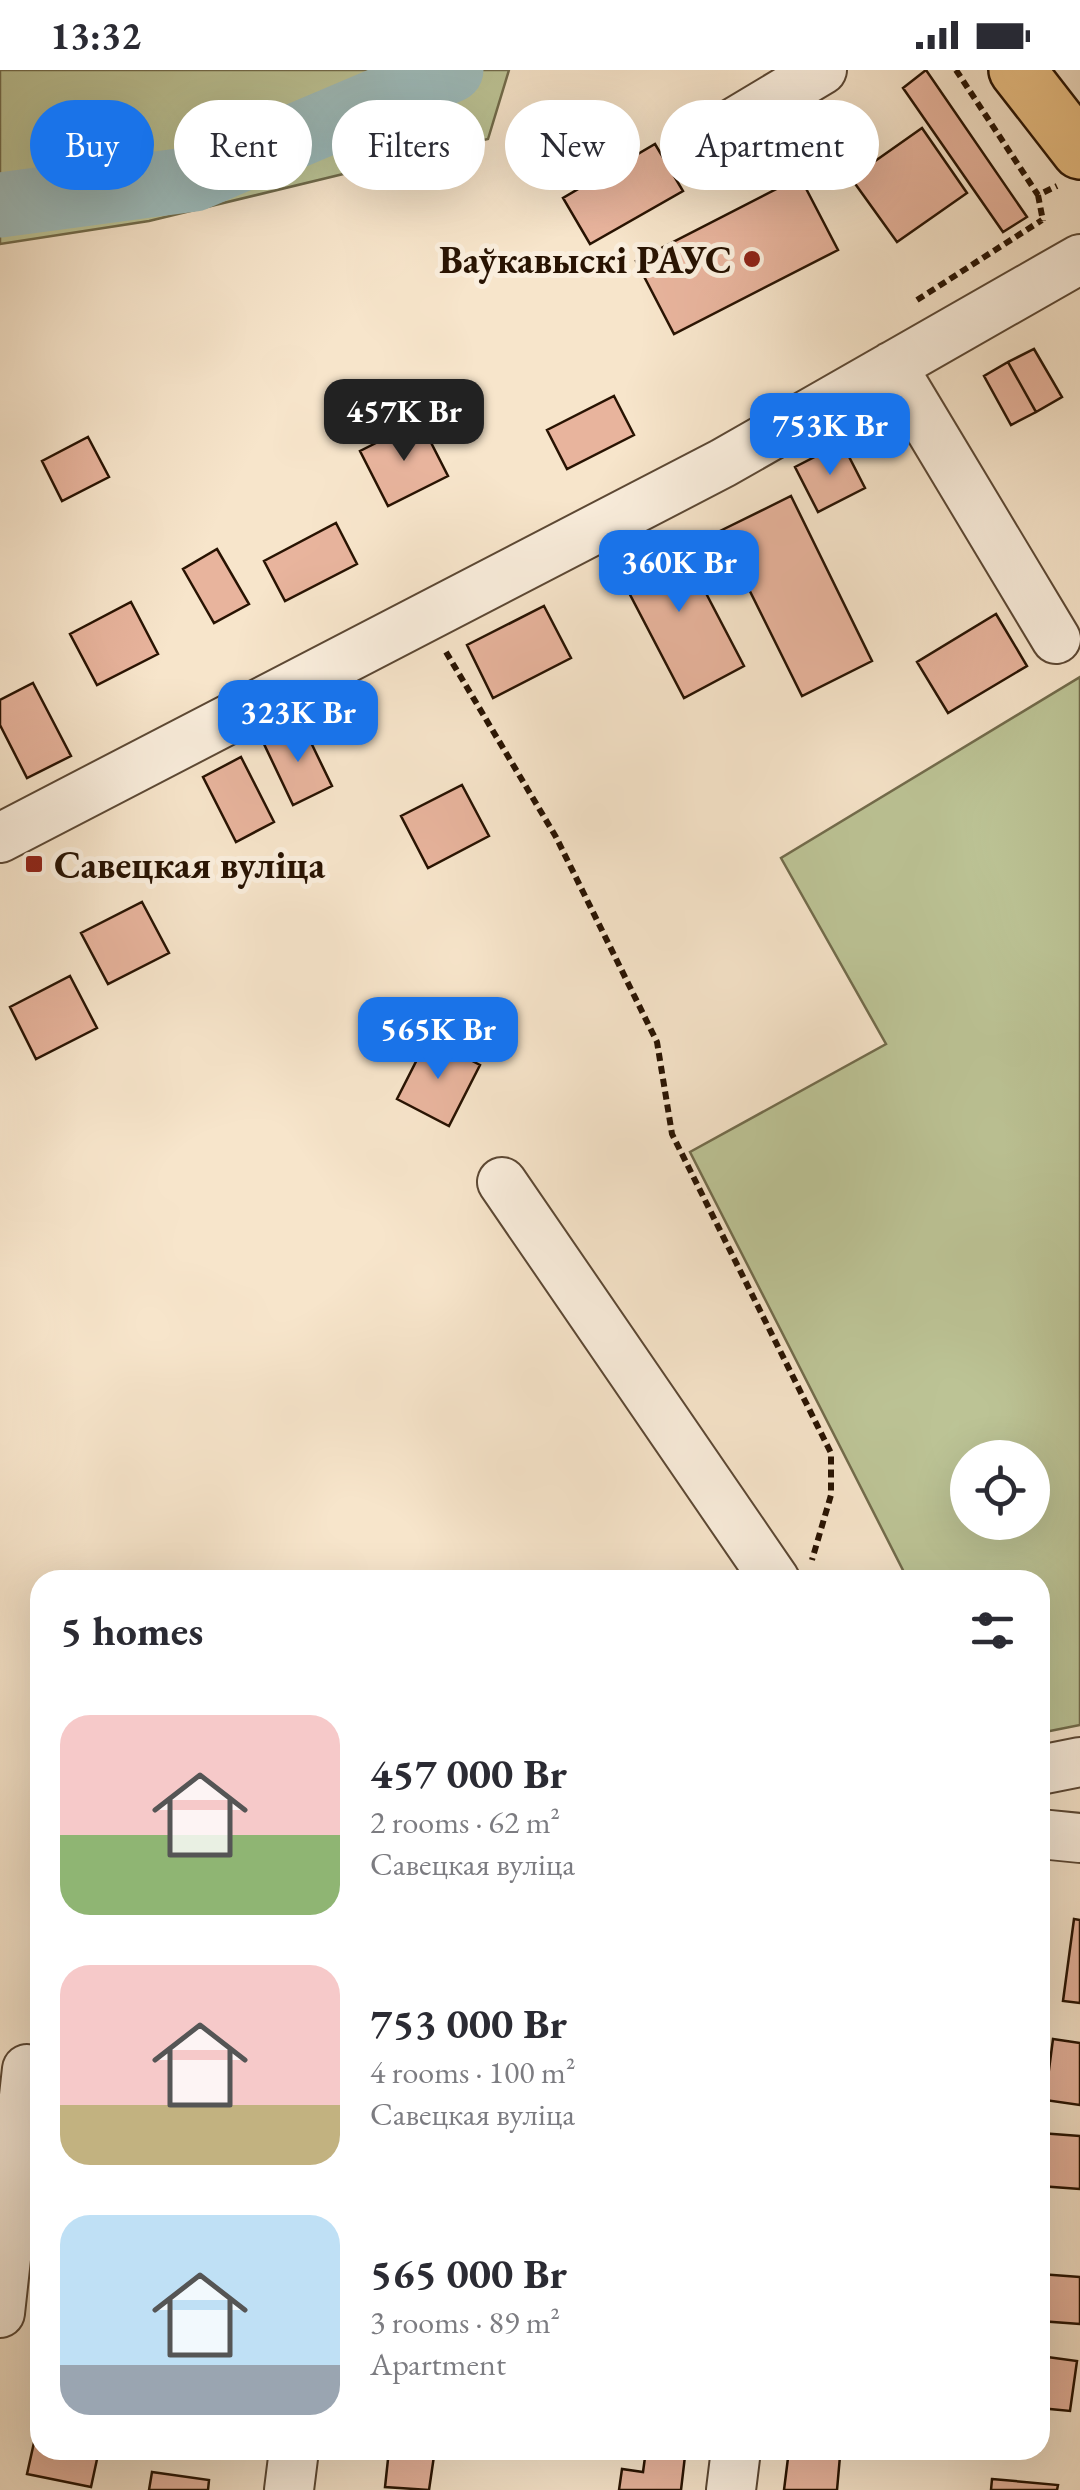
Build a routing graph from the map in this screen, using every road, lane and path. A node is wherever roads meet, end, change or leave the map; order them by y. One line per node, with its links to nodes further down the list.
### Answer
1 (822, 70): 4 (street)
2 (956, 70): 6 (path)
3 (1018, 70): 5 (main road)
4 (773, 100)
5 (1073, 166): 6 (path)
6 (1038, 195): 7 (path)
7 (1042, 220)
8 (1080, 259): 9 (street)
9 (892, 366): 11 (street); 12 (street)
10 (436, 636): 15 (path)
11 (1056, 639)
12 (0, 838)
13 (502, 1182): 14 (street)
14 (792, 1570)
15 (794, 1570)
16 (1080, 1762): 17 (street)
17 (1050, 1768)
18 (1050, 1835): 19 (street)
19 (1080, 1838)
20 (22, 2071): 21 (street)
21 (0, 2312)
22 (293, 2460): 24 (street)
23 (735, 2460): 25 (street)
24 (290, 2490)
25 (731, 2490)

